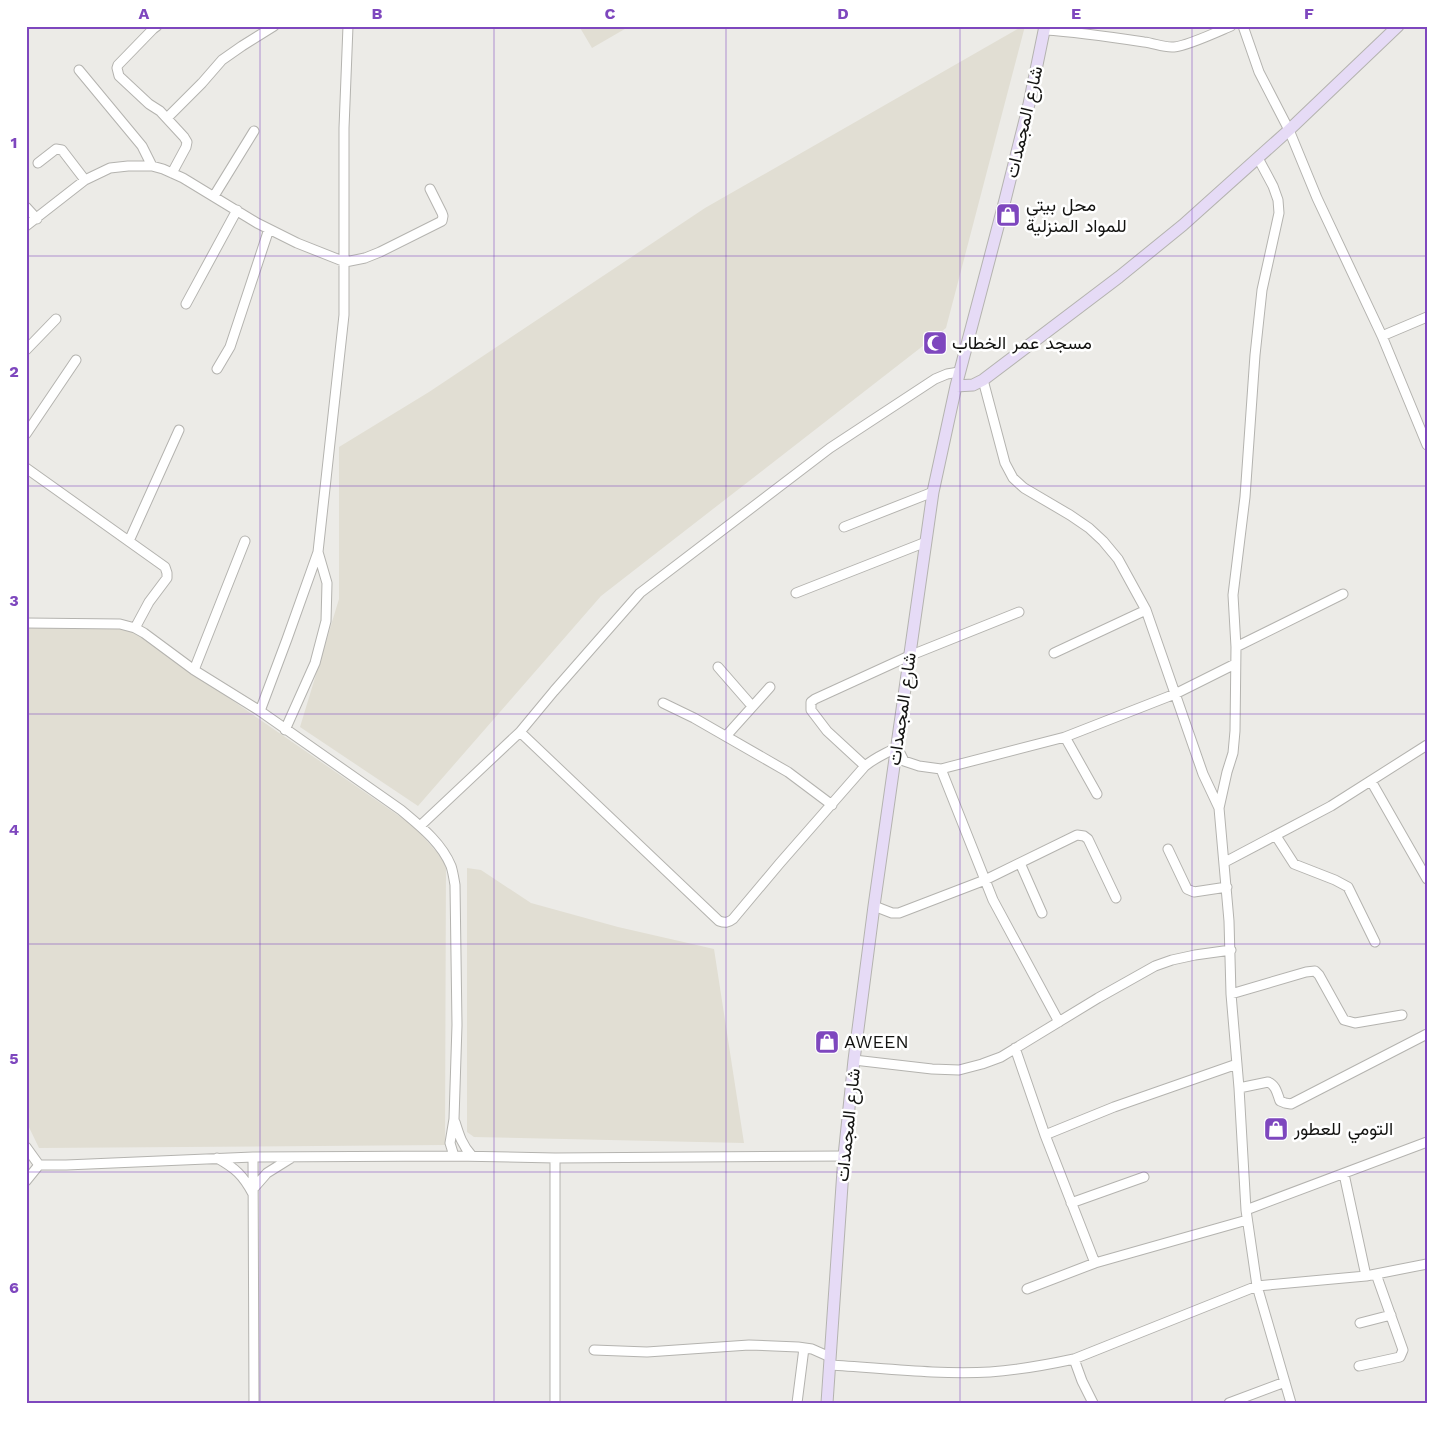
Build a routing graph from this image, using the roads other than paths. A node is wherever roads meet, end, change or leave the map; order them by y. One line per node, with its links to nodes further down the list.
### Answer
1 (274, 26): 9 (street)
2 (348, 26): 24 (street)
3 (1231, 26): 7 (street)
4 (1243, 26): 10 (street)
5 (1398, 26): 10 (main road)
6 (154, 27): 9 (street)
7 (1045, 28): 32 (main road, شارع المجمدات)
8 (79, 70): 14 (street)
9 (167, 118): 15 (street)
10 (1289, 130): 12 (main road); 28 (street)
11 (254, 131): 18 (street)
12 (1258, 158): 33 (main road); 51 (street)
13 (38, 163): 16 (street)
14 (152, 166): 15 (street); 16 (street)
15 (172, 173): 18 (street)
16 (85, 180): 21 (street)
17 (430, 189): 24 (street)
18 (214, 196): 20 (street)
19 (26, 207): 21 (street)
20 (238, 210): 23 (street); 25 (street)
21 (37, 219): 22 (street)
22 (26, 226)
23 (270, 229): 24 (street); 31 (street)
24 (345, 262): 44 (street)
25 (186, 304)
26 (1427, 317): 28 (street)
27 (56, 319): 29 (street)
28 (1382, 336): 37 (street)
29 (26, 350)
30 (76, 360): 36 (street)
31 (217, 368)
32 (959, 372): 34 (main road, شارع المجمدات); 63 (street)
33 (983, 380): 34 (main road); 47 (street)
34 (956, 386): 39 (main road, شارع المجمدات)
35 (179, 430): 41 (street)
36 (26, 434)
37 (1427, 445)
38 (26, 468): 41 (street)
39 (933, 492): 40 (street); 43 (main road, شارع المجمدات)
40 (844, 527)
41 (130, 541): 50 (street)
42 (245, 541): 56 (street)
43 (926, 542): 45 (street); 53 (main road, شارع المجمدات)
44 (318, 552): 61 (street); 62 (street)
45 (796, 593)
46 (1343, 594): 51 (street)
47 (1146, 610): 52 (street); 58 (street)
48 (1019, 612): 53 (street)
49 (26, 623): 50 (street)
50 (135, 628): 56 (street)
51 (1236, 648): 54 (street)
52 (1054, 653)
53 (910, 656): 67 (main road, شارع المجمدات); 68 (street)
54 (1235, 664): 58 (street); 73 (street)
55 (718, 667): 60 (street)
56 (194, 670): 61 (street)
57 (770, 687): 60 (street)
58 (1175, 694): 65 (street); 73 (street)
59 (663, 703): 64 (street)
60 (752, 706): 64 (street)
61 (260, 710): 62 (street)
62 (286, 730): 74 (street)
63 (520, 732): 72 (street); 74 (street)
64 (726, 736): 72 (street)
65 (1065, 737): 69 (street); 71 (street)
66 (1427, 745): 70 (street)
67 (897, 747): 68 (street); 69 (street); 83 (main road, شارع المجمدات)
68 (865, 766): 72 (street)
69 (941, 768): 80 (street)
70 (1371, 781): 75 (street); 79 (street)
71 (1097, 794)
72 (832, 805)
73 (1219, 808): 78 (street)
74 (420, 826): 95 (street)
75 (1276, 836): 78 (street); 85 (street)
76 (1168, 849): 81 (street)
77 (1020, 862): 80 (street); 82 (street); 84 (street)
78 (1225, 862): 81 (street)
79 (1427, 879)
80 (985, 880): 83 (street); 89 (street)
81 (1227, 887): 86 (street)
82 (1116, 898)
83 (874, 906): 92 (main road, شارع المجمدات)
84 (1042, 913)
85 (1375, 942)
86 (1231, 950): 87 (street); 89 (street)
87 (1231, 994): 88 (street); 93 (street)
88 (1402, 1015)
89 (1059, 1022): 91 (street)
90 (1427, 1034): 94 (street)
91 (1015, 1048): 92 (street); 96 (street)
92 (854, 1060): 101 (main road, شارع المجمدات)
93 (1237, 1064): 94 (street); 96 (street)
94 (1240, 1088): 112 (street)
95 (454, 1119): 99 (street); 100 (street)
96 (1045, 1135): 111 (street)
97 (1427, 1142): 107 (street)
98 (26, 1146): 106 (street)
99 (454, 1156): 100 (street); 103 (street)
100 (472, 1156): 105 (street)
101 (844, 1156): 105 (street); 123 (main road, شارع المجمدات)
102 (253, 1157): 103 (street); 104 (street); 110 (street)
103 (294, 1157): 110 (street)
104 (216, 1158): 106 (street); 110 (street)
105 (555, 1158): 127 (street)
106 (39, 1165): 109 (street)
107 (1344, 1174): 112 (street); 115 (street)
108 (1144, 1177): 111 (street)
109 (26, 1181)
110 (253, 1192): 126 (street)
111 (1071, 1203): 113 (street)
112 (1247, 1215): 113 (street); 116 (street)
113 (1095, 1263): 117 (street)
114 (1427, 1264): 115 (street)
115 (1371, 1275): 116 (street); 118 (street)
116 (1257, 1286): 122 (street); 125 (street)
117 (1027, 1289)
118 (1391, 1315): 119 (street); 124 (street)
119 (1360, 1323)
120 (804, 1348): 121 (street); 123 (street); 128 (street)
121 (594, 1350)
122 (1074, 1359): 123 (street); 130 (street)
123 (830, 1361): 129 (main road, شارع المجمدات)
124 (1359, 1366)
125 (1285, 1382): 131 (street); 132 (street)
126 (254, 1403)
127 (554, 1403)
128 (797, 1403)
129 (828, 1403)
130 (1093, 1403)
131 (1229, 1403)
132 (1291, 1403)

